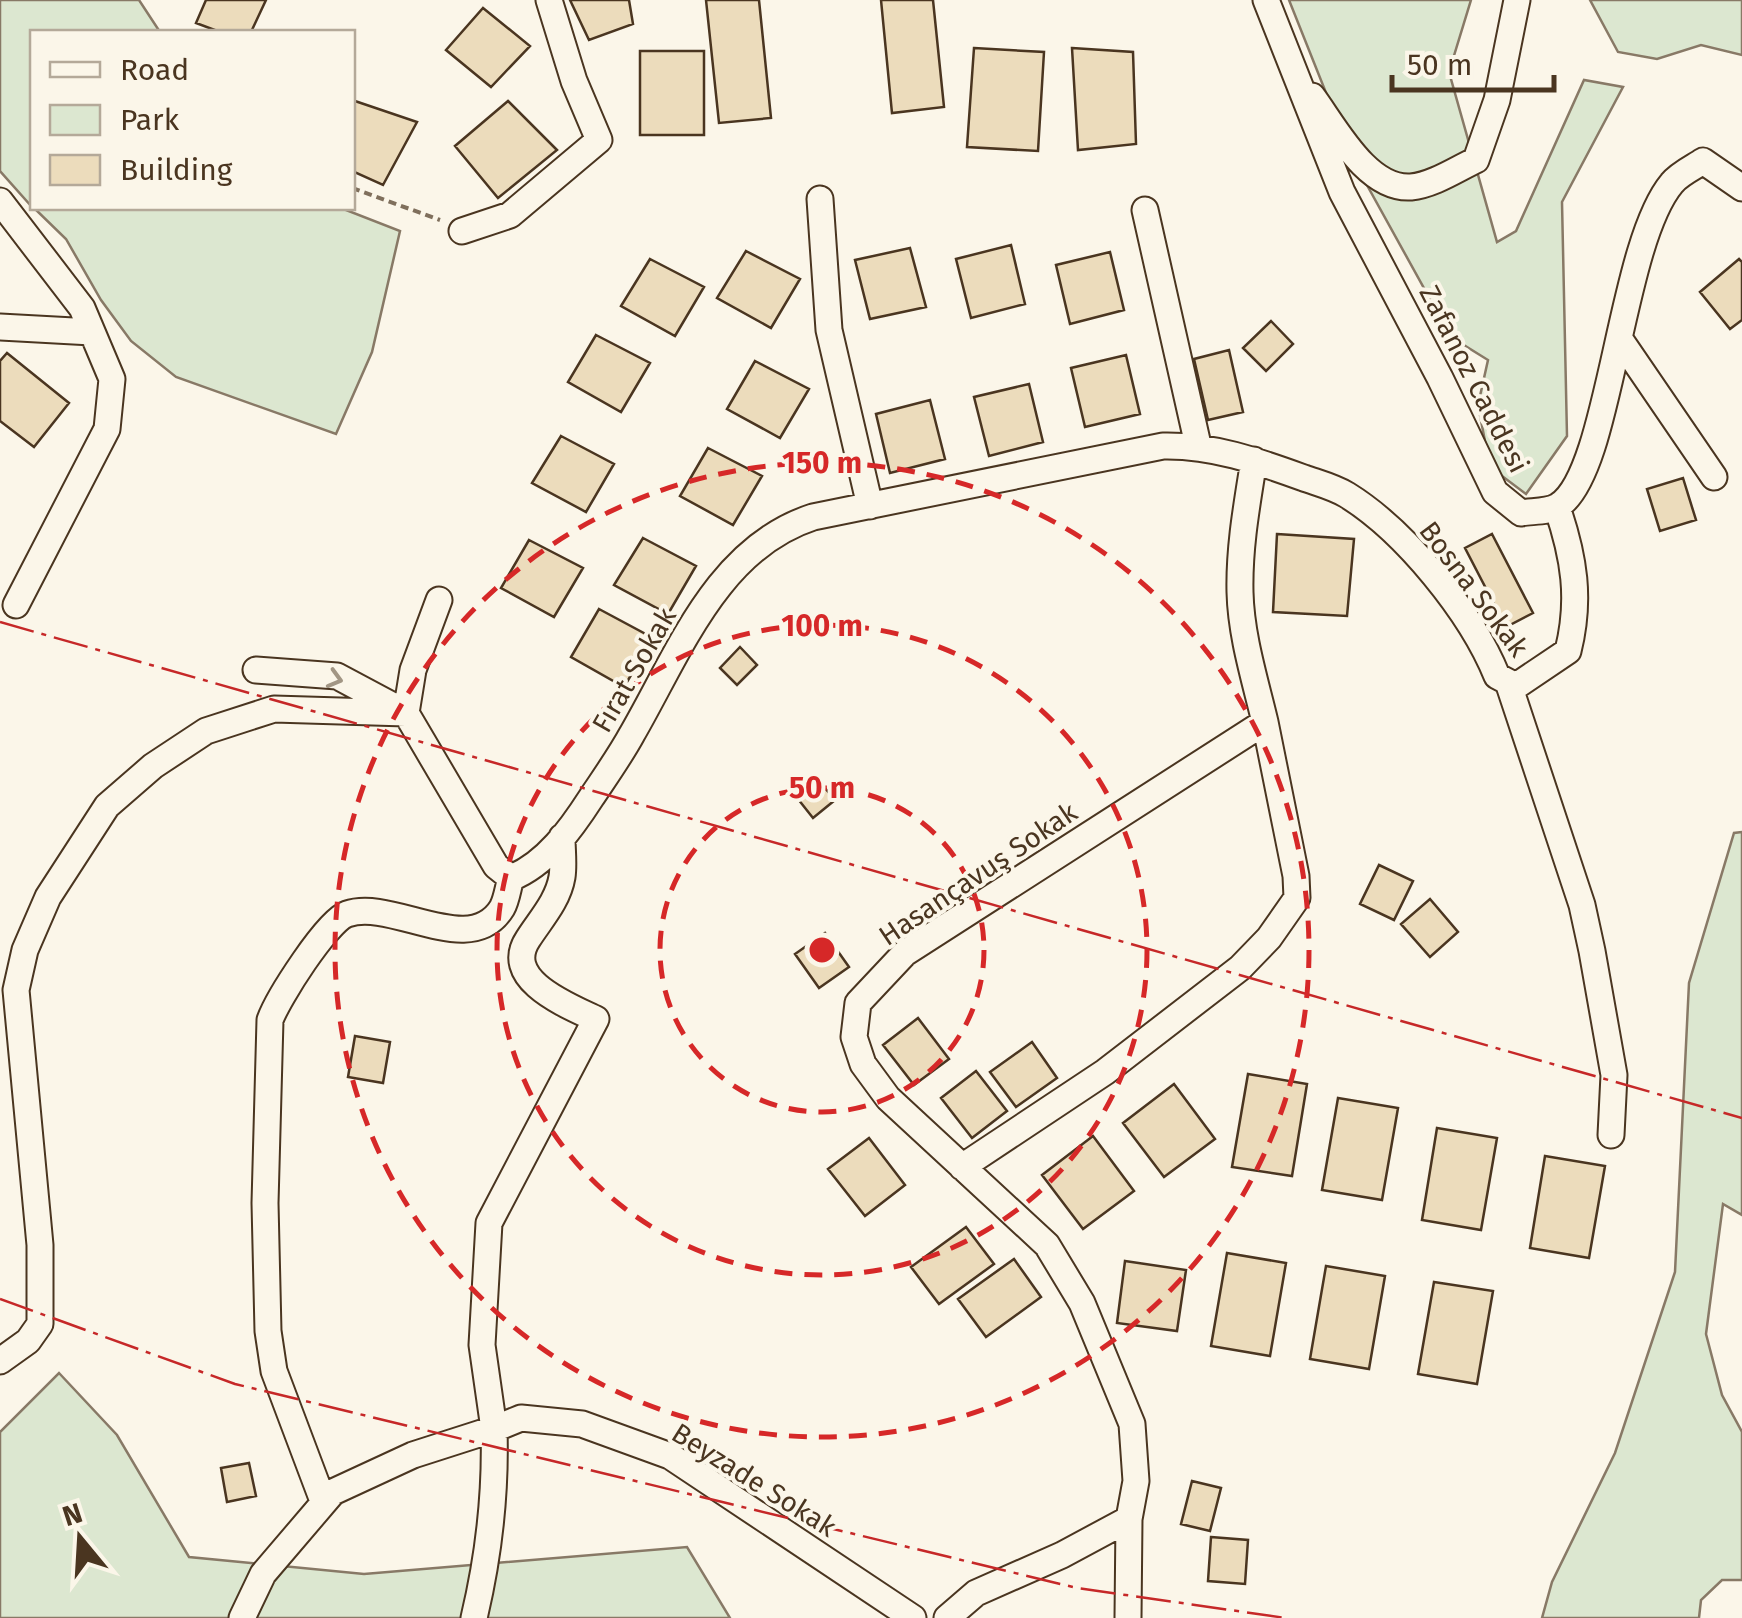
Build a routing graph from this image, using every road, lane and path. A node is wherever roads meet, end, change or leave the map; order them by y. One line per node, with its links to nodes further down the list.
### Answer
1 (549, 0): 12 (street)
2 (1266, 0): 4 (street, Zafanoz Caddesi)
3 (1517, 0): 4 (street)
4 (1292, 68): 20 (street, Zafanoz Caddesi)
5 (1742, 160): 6 (street)
6 (1703, 161): 7 (street); 15 (street)
7 (1742, 188)
8 (355, 189): 12 (path)
9 (820, 199): 19 (street)
10 (0, 201): 14 (street)
11 (1145, 210): 16 (street)
12 (462, 231)
13 (0, 327): 14 (street)
14 (92, 332): 22 (street)
15 (1619, 338): 18 (street); 20 (street)
16 (1198, 445): 17 (street, Fırat Sokak); 19 (street, Fırat Sokak)
17 (1254, 460): 24 (street, Bosna Sokak); 26 (street)
18 (1714, 477)
19 (870, 506): 27 (street, Fırat Sokak)
20 (1557, 507): 24 (street, Bosna Sokak)
21 (439, 600): 25 (street)
22 (16, 605)
23 (256, 670): 25 (street, one-way to 25)
24 (1508, 682): 29 (street)
25 (406, 713): 28 (street); 31 (street)
26 (1265, 722): 30 (street); 30 (street, Hasançavuş Sokak)
27 (562, 837): 28 (street, Fırat Sokak); 32 (street)
28 (511, 878): 33 (street)
29 (1612, 1135)
30 (962, 1167): 34 (street, Hasançavuş Sokak)
31 (0, 1362)
32 (494, 1429): 33 (street, Beyzade Sokak); 36 (street); 37 (street, Beyzade Sokak)
33 (323, 1501): 35 (street)
34 (1129, 1519): 38 (street); 39 (street, Hasançavuş Sokak)
35 (242, 1618)
36 (474, 1618)
37 (913, 1618)
38 (946, 1618)
39 (1128, 1618)

